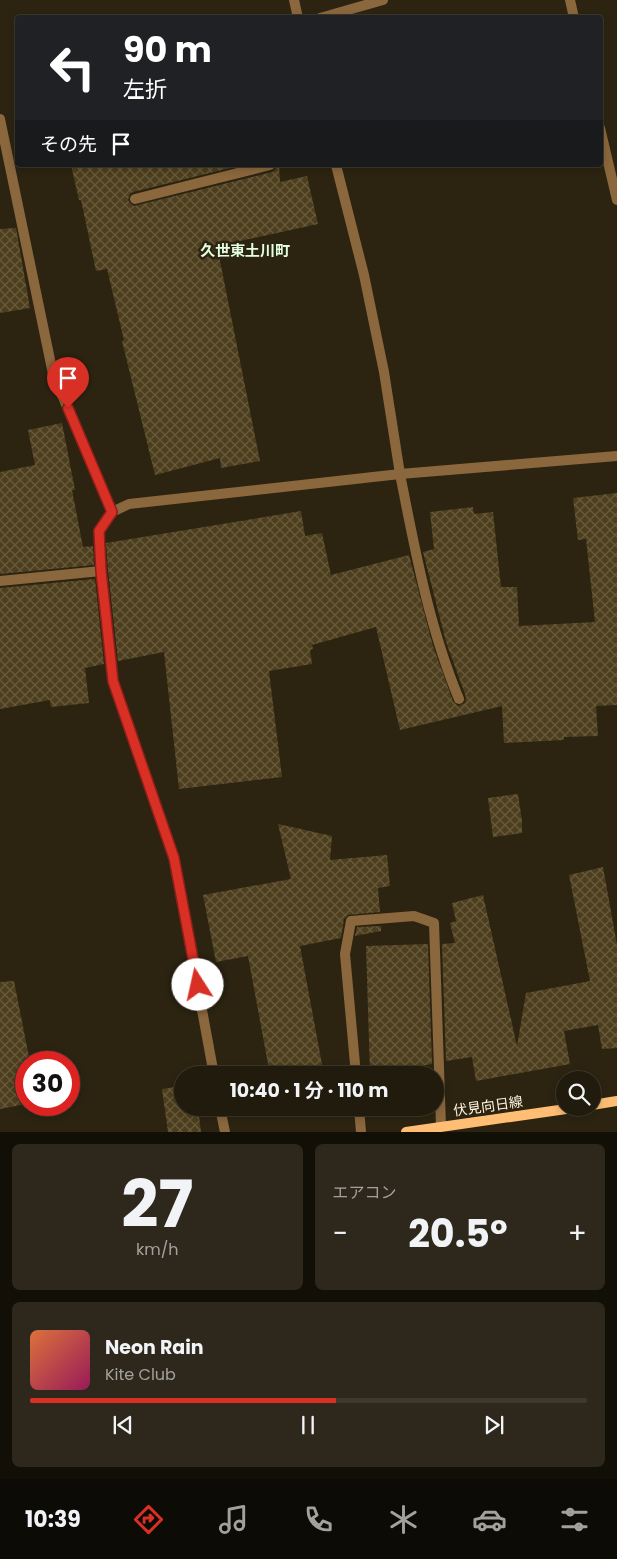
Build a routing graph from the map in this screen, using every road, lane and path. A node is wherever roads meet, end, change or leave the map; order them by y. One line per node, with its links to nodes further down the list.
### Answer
1 (294, 0): 4 (street)
2 (383, 0): 5 (street)
3 (570, 0): 6 (street)
4 (297, 15)
5 (330, 15)
6 (573, 15)
7 (0, 119): 15 (street)
8 (603, 141): 12 (street)
9 (262, 167): 11 (street)
10 (337, 167): 14 (street)
11 (135, 199)
12 (617, 200)
13 (617, 456): 14 (street)
14 (400, 474): 15 (street); 18 (street)
15 (112, 512): 16 (street)
16 (101, 571): 17 (street); 19 (street)
17 (0, 581)
18 (459, 699)
19 (212, 1066)
20 (355, 1066): 21 (street)
21 (439, 1066)
22 (617, 1101): 23 (main road)
23 (601, 1104)
24 (556, 1110): 28 (main road, 伏見向日線)
25 (222, 1116): 29 (street)
26 (360, 1116): 30 (street)
27 (441, 1116): 28 (street)
28 (441, 1126): 31 (main road, 伏見向日線)
29 (225, 1132)
30 (362, 1132)
31 (406, 1132)

